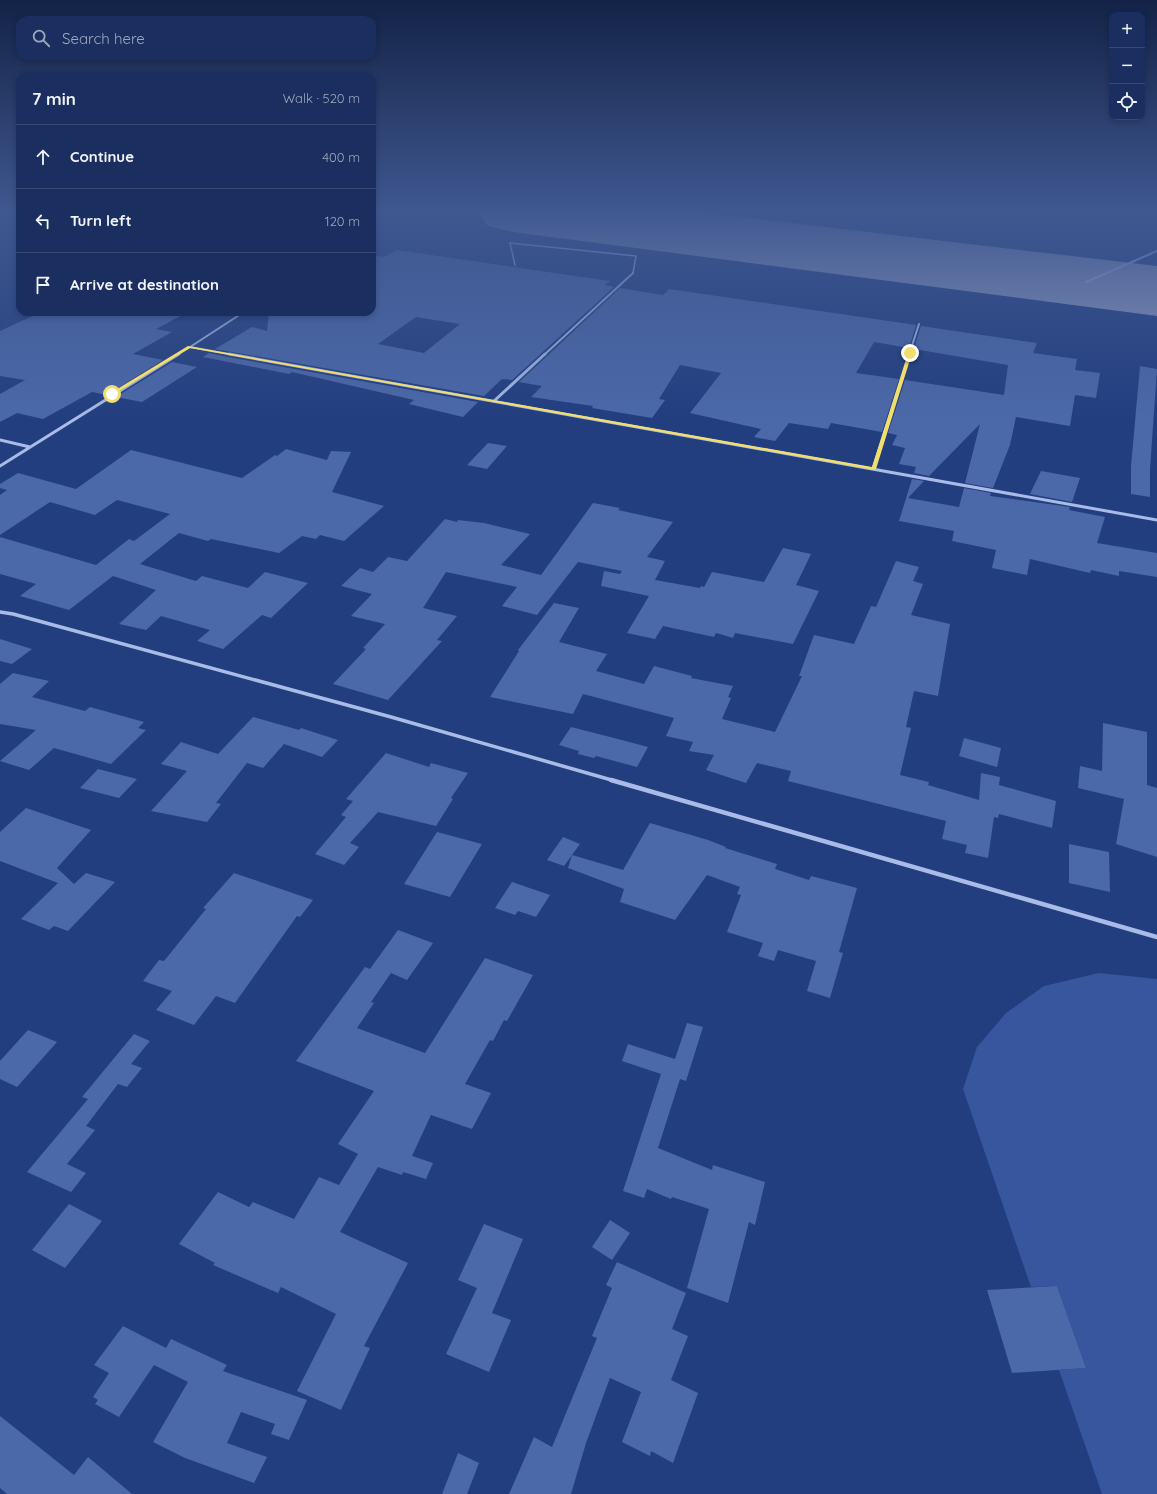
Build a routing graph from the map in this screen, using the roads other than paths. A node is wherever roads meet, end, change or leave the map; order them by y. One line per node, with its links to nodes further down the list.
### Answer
1 (625, 281): 7 (street)
2 (1089, 281): 3 (street)
3 (1086, 282)
4 (238, 316): 6 (street)
5 (919, 324): 11 (street)
6 (190, 347): 7 (street); 9 (street)
7 (494, 400): 11 (street)
8 (0, 440): 9 (street)
9 (30, 447): 10 (street)
10 (0, 466)
11 (874, 469): 12 (street)
12 (1157, 520)
13 (0, 612): 14 (street)
14 (1157, 938)

